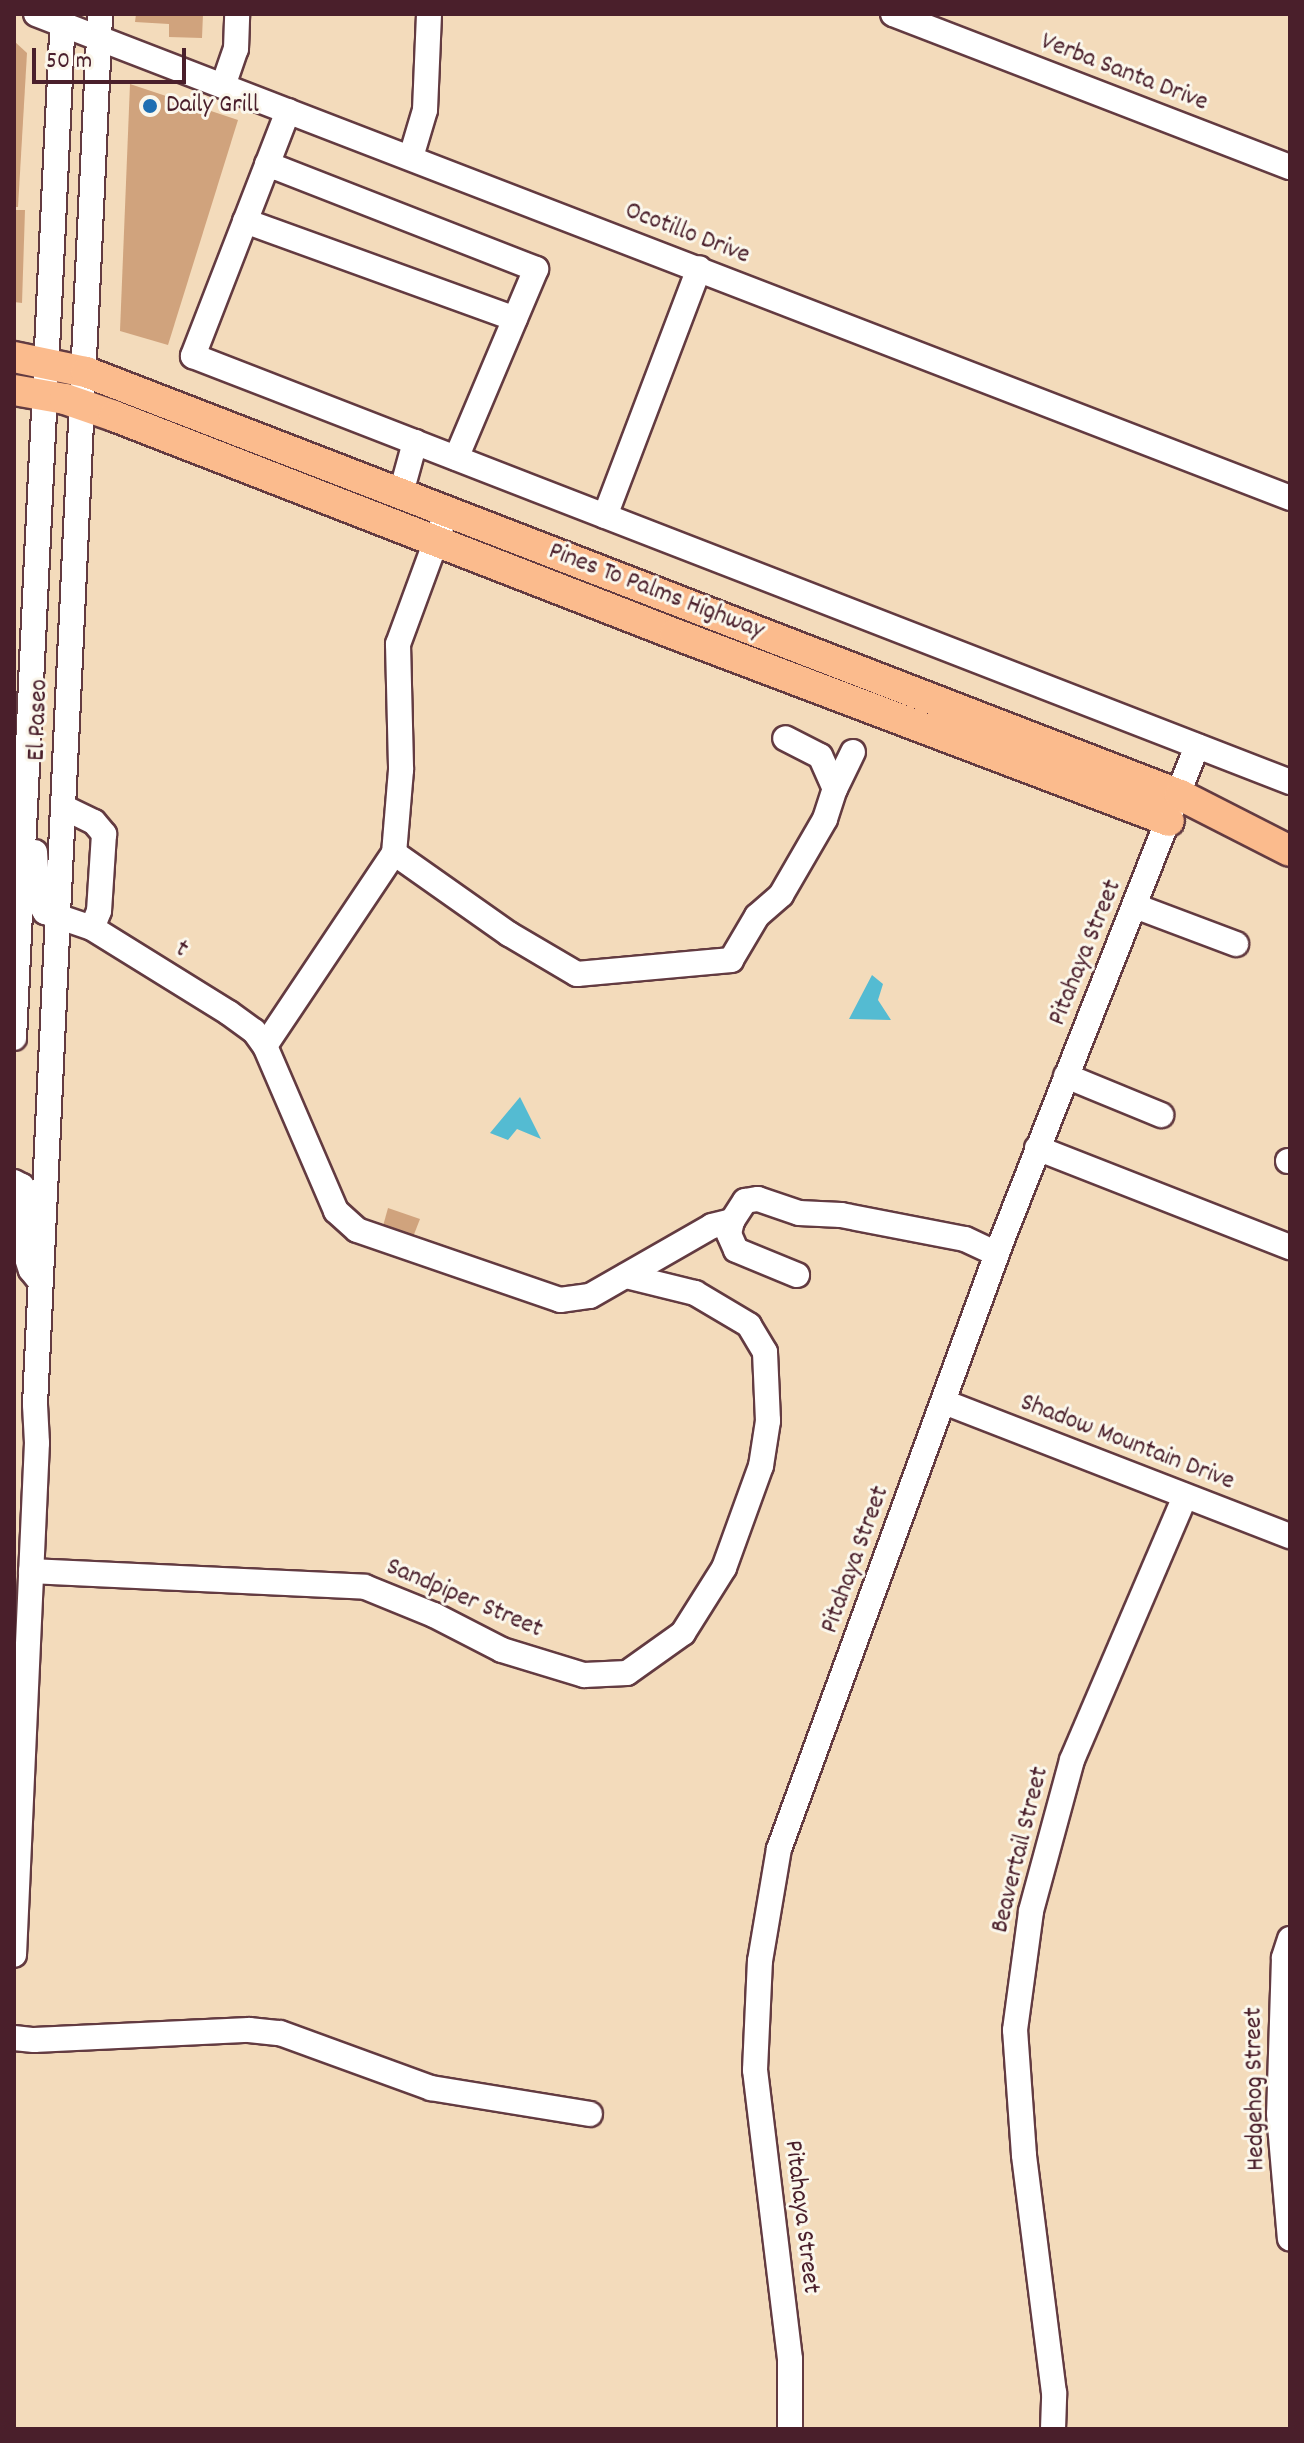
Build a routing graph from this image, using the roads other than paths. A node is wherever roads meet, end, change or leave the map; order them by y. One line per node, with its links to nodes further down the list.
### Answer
1 (36, 14): 6 (street, Ocotillo Drive)
2 (100, 14): 7 (street, El Paseo)
3 (237, 14): 8 (street)
4 (429, 14): 10 (street)
5 (893, 14): 12 (street, Verba Santa Drive)
6 (62, 19): 7 (street, Ocotillo Drive); 17 (street)
7 (100, 39): 8 (street, Ocotillo Drive); 18 (street, El Paseo)
8 (223, 86): 9 (street, Ocotillo Drive)
9 (288, 111): 10 (street, Ocotillo Drive); 11 (street)
10 (411, 157): 14 (street, Ocotillo Drive)
11 (267, 164): 13 (street); 15 (street)
12 (1290, 167)
13 (245, 221): 15 (street); 21 (street)
14 (699, 268): 24 (street, Ocotillo Drive); 26 (street)
15 (515, 319): 22 (street)
16 (14, 357): 17 (main road, Pines To Palms Highway)
17 (48, 364): 18 (main road, Pines To Palms Highway); 20 (street)
18 (86, 372): 20 (street, El Paseo); 23 (main road, Pines To Palms Highway)
19 (14, 390): 20 (main road, Pines To Palms Highway)
20 (64, 400): 27 (main road, Pines To Palms Highway); 28 (street, El Paseo); 29 (street, El Paseo)
21 (415, 442): 22 (street); 23 (street)
22 (456, 458): 26 (street)
23 (401, 493): 25 (main road, Pines To Palms Highway)
24 (1290, 498)
25 (447, 511): 27 (street); 37 (main road, Pines To Palms Highway)
26 (605, 516): 31 (street)
27 (435, 541): 37 (main road, Pines To Palms Highway); 39 (street)
28 (23, 648): 33 (street, El Paseo)
29 (67, 731): 33 (street); 36 (street, El Paseo)
30 (785, 738): 35 (street)
31 (1197, 746): 34 (street); 37 (street, Pitahaya Street)
32 (853, 752): 35 (street)
33 (22, 768): 41 (street); 44 (street, El Paseo)
34 (1290, 782)
35 (835, 789): 39 (street)
36 (63, 807): 41 (street, El Paseo); 42 (street)
37 (1175, 808): 38 (main road, Pines To Palms Highway); 40 (street, Pitahaya Street)
38 (1290, 851)
39 (394, 853): 45 (street)
40 (1135, 906): 43 (street); 46 (street, Pitahaya Street)
41 (59, 918): 42 (street, t); 56 (street, El Paseo)
42 (92, 928): 45 (street, t)
43 (1236, 944)
44 (14, 1038)
45 (265, 1046): 55 (street)
46 (1066, 1076): 47 (street); 48 (street, Pitahaya Street)
47 (1161, 1115)
48 (1037, 1148): 51 (street); 53 (street, Pitahaya Street)
49 (14, 1182): 56 (street)
50 (732, 1221): 52 (street); 53 (street); 54 (street)
51 (1290, 1247)
52 (669, 1251): 55 (street); 57 (street)
53 (997, 1254): 58 (street, Pitahaya Street)
54 (797, 1275)
55 (626, 1276): 57 (street, Sandpiper Street)
56 (42, 1283): 59 (street, El Paseo)
57 (674, 1285): 62 (street, Sandpiper Street)
58 (944, 1402): 60 (street, Shadow Mountain Drive); 68 (street, Pitahaya Street)
59 (24, 1404): 62 (street, El Paseo)
60 (1185, 1496): 61 (street, Shadow Mountain Drive); 69 (street, Beavertail Street)
61 (1290, 1536)
62 (31, 1571): 64 (street, El Paseo)
63 (1290, 1939): 67 (street, Hedgehog Street)
64 (14, 1955)
65 (14, 2038): 66 (street)
66 (590, 2114)
67 (1290, 2239)
68 (790, 2429)
69 (1053, 2429)

